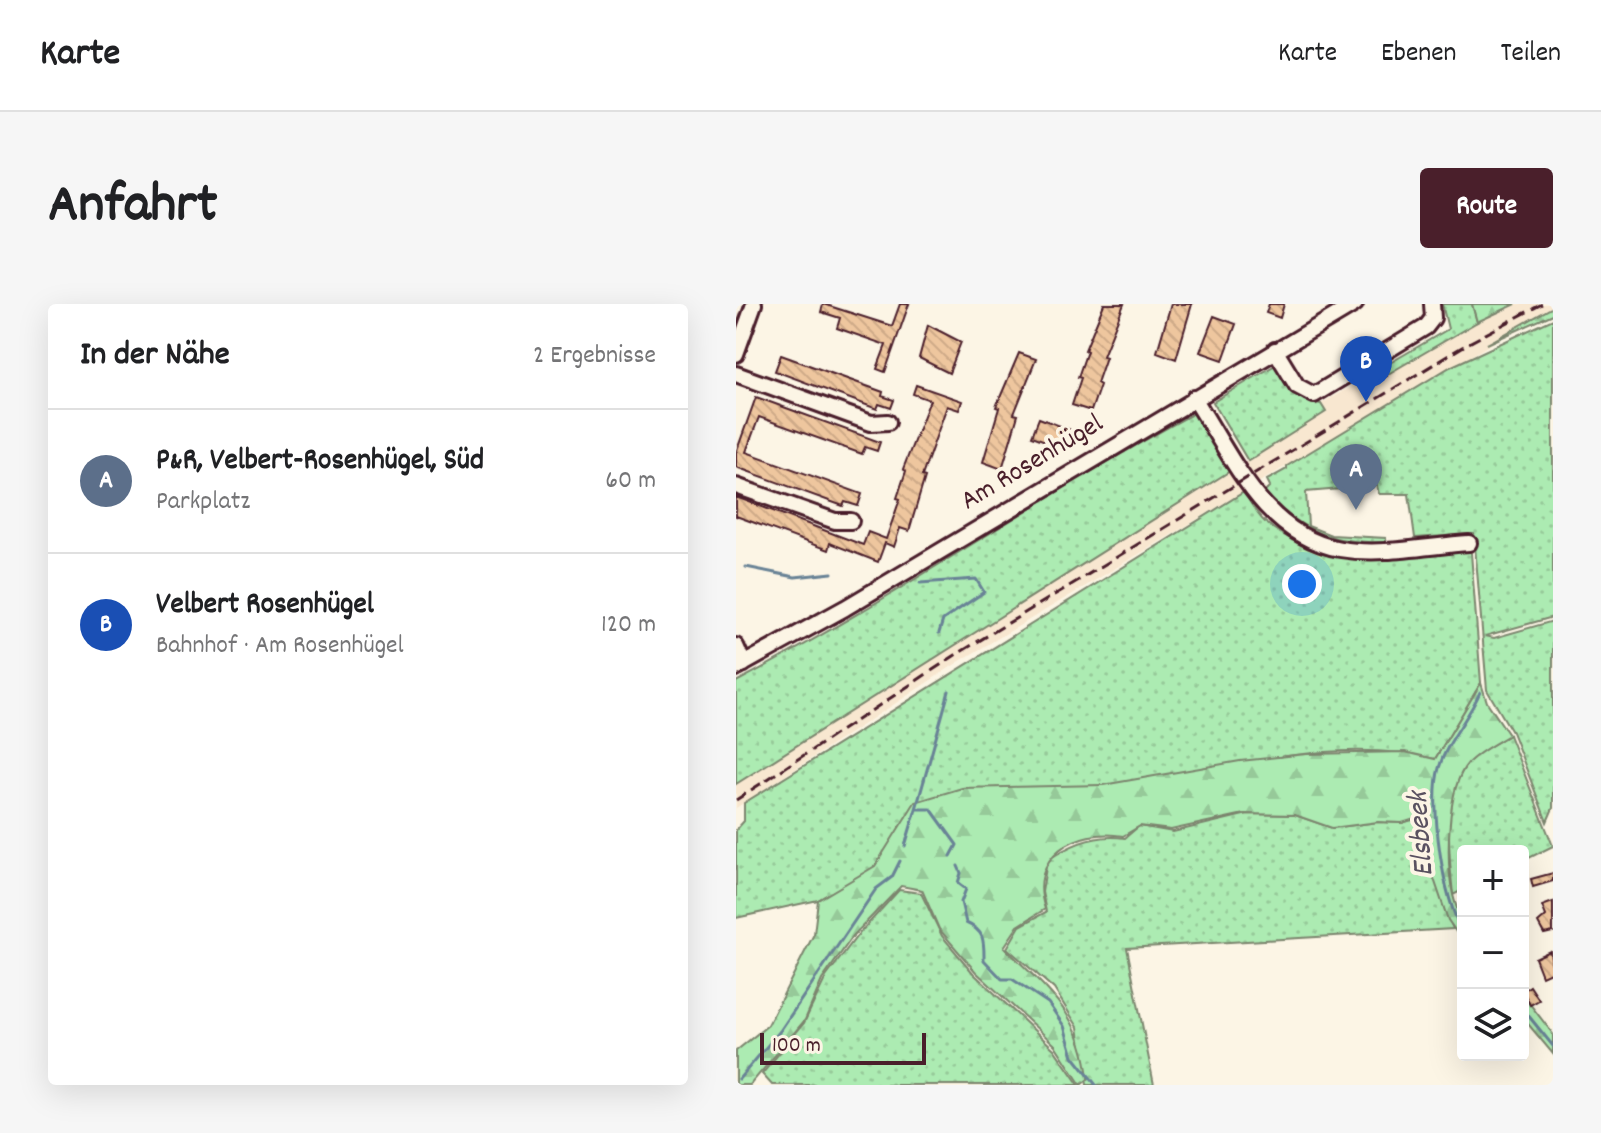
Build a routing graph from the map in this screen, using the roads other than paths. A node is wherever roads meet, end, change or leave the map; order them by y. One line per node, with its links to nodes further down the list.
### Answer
1 (754, 304): 5 (street)
2 (1355, 304): 4 (street, Am Rosenhügel)
3 (1432, 304): 4 (street)
4 (1275, 350): 7 (street, Am Rosenhügel)
5 (736, 354)
6 (736, 374): 8 (street)
7 (1194, 398): 11 (street); 13 (street, Am Rosenhügel)
8 (888, 422)
9 (736, 486): 10 (street)
10 (851, 521)
11 (1469, 543)
12 (736, 646): 13 (street)
13 (740, 666)

